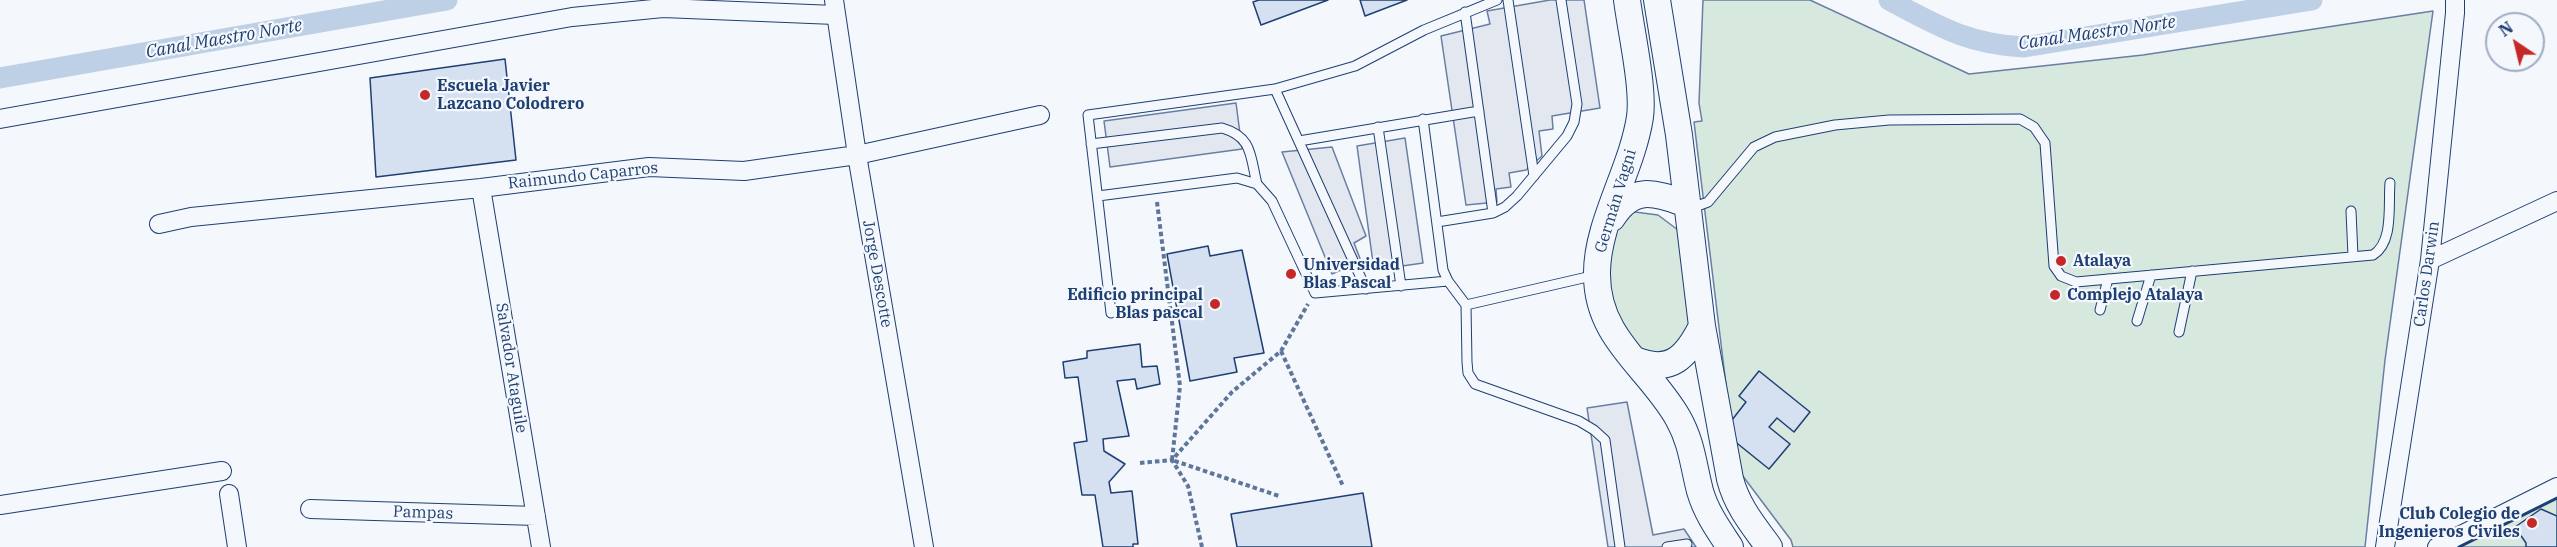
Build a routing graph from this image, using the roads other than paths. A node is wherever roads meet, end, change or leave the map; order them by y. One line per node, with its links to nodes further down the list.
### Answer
1 (1497, 0): 8 (lane)
2 (1508, 0): 18 (lane)
3 (1561, 0): 18 (lane)
4 (1627, 0): 29 (main road, Germán Vagni)
5 (1657, 0): 24 (main road)
6 (2455, 0): 31 (street, Carlos Darwin)
7 (835, 7): 12 (street); 17 (street, Jorge Descotte)
8 (1465, 12): 9 (lane); 10 (lane)
9 (1275, 89): 15 (lane); 16 (lane)
10 (1479, 111): 13 (lane); 26 (lane)
11 (1040, 115): 17 (street, Raimundo Caparros)
12 (0, 119)
13 (1423, 119): 14 (lane); 27 (lane)
14 (1378, 127): 15 (lane); 37 (lane)
15 (1299, 141): 38 (lane)
16 (1091, 144): 20 (lane); 22 (lane)
17 (857, 155): 21 (street, Raimundo Caparros); 55 (street, Jorge Descotte)
18 (1534, 176): 26 (lane)
19 (2390, 183): 30 (lane)
20 (1257, 184): 22 (lane); 38 (lane)
21 (481, 188): 28 (street, Raimundo Caparros); 51 (street, Salvador Ataguile)
22 (1098, 196): 41 (lane)
23 (2557, 201): 31 (street)
24 (1687, 204): 29 (main road); 35 (lane); 43 (main road)
25 (2351, 211): 30 (lane)
26 (1493, 213): 27 (lane)
27 (1437, 222): 36 (lane)
28 (159, 224)
29 (1606, 226): 33 (main road, Germán Vagni)
30 (2353, 256): 32 (lane)
31 (2430, 260): 60 (street, Carlos Darwin)
32 (2192, 271): 34 (lane); 44 (lane)
33 (1596, 275): 39 (lane); 45 (main road, Germán Vagni)
34 (2151, 275): 35 (lane); 42 (lane)
35 (2108, 279): 40 (lane)
36 (1448, 281): 37 (lane); 39 (lane)
37 (1401, 286): 38 (lane)
38 (1366, 289)
39 (1466, 305): 56 (lane)
40 (2100, 310)
41 (1111, 313)
42 (2137, 321)
43 (1702, 326): 45 (main road); 59 (main road)
44 (2179, 332)
45 (1635, 360): 58 (main road, Germán Vagni)
46 (222, 471): 49 (street)
47 (2557, 487): 61 (street)
48 (229, 494): 53 (street)
49 (0, 505)
50 (310, 509): 51 (street, Pampas)
51 (536, 516): 54 (street, Salvador Ataguile)
52 (1687, 544): 57 (lane)
53 (237, 547)
54 (541, 547)
55 (924, 547)
56 (1620, 547)
57 (1667, 547)
58 (1730, 547)
59 (1769, 547)
60 (2385, 547)
61 (2437, 547)

